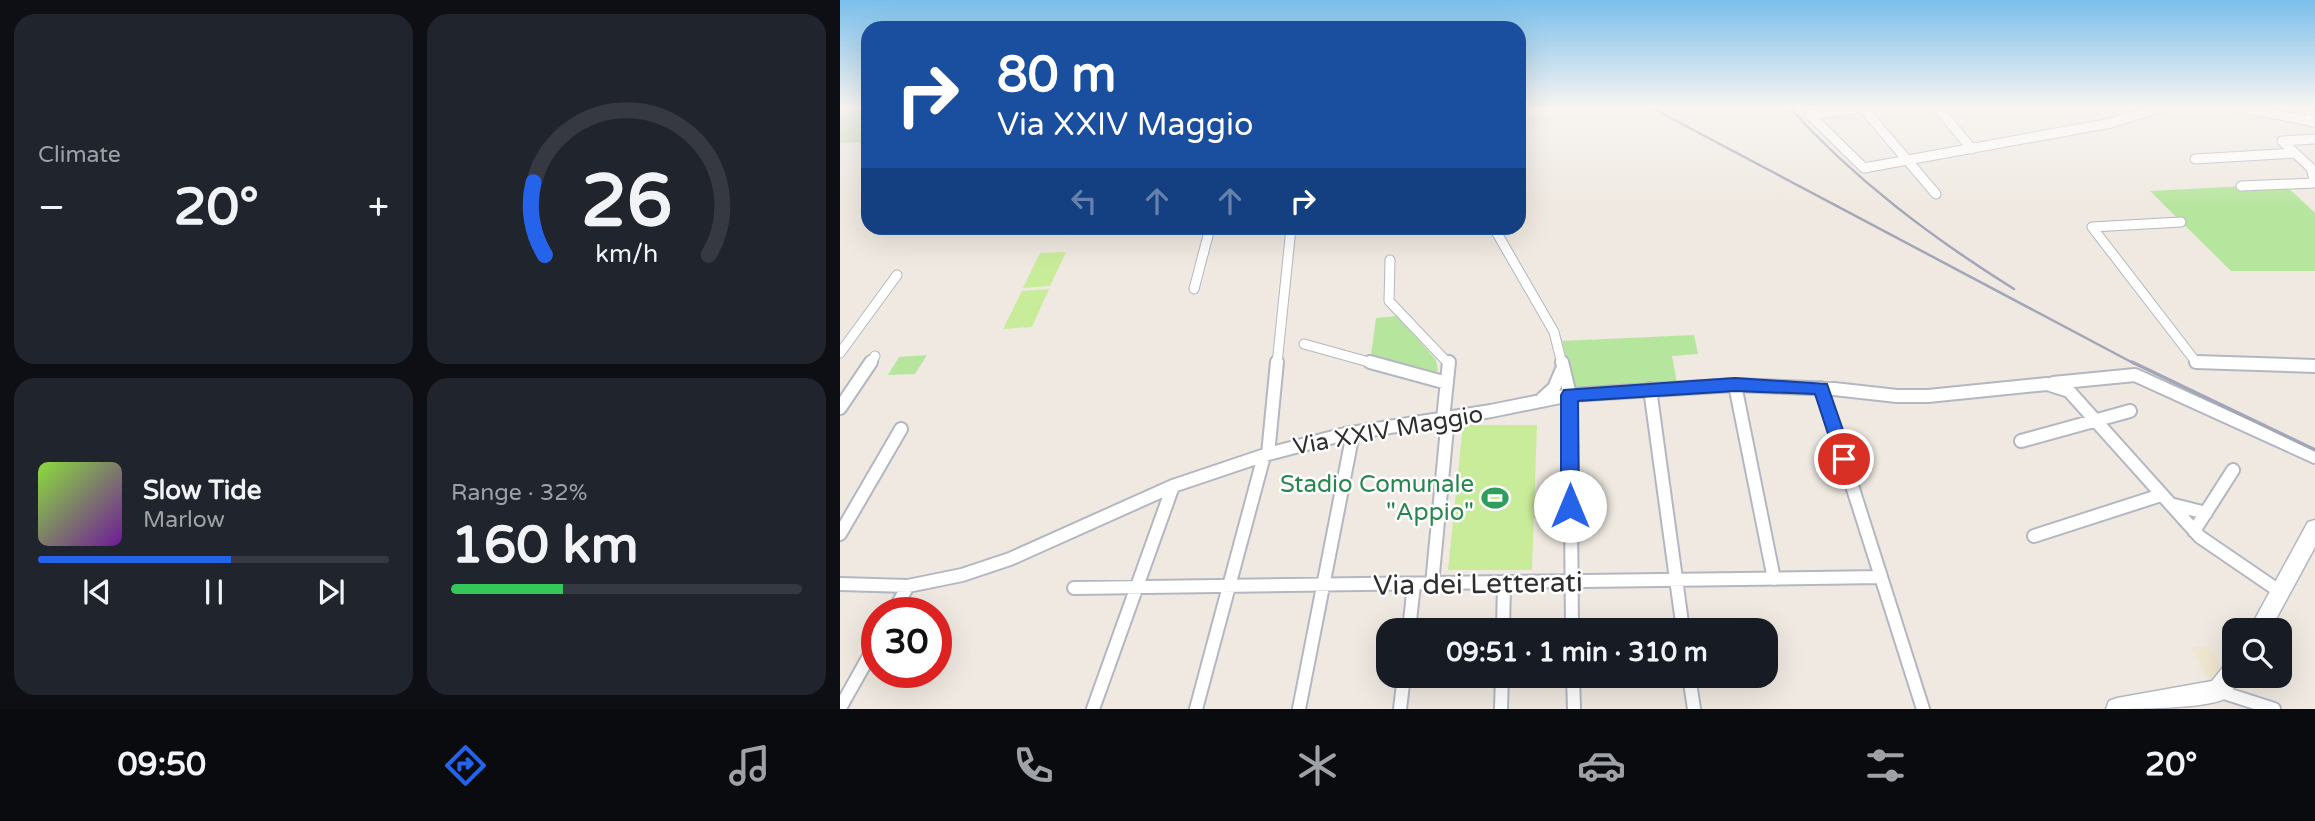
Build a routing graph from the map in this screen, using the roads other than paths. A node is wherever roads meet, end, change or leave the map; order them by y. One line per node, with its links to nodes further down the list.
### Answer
1 (1836, 140): 9 (street)
2 (1891, 140): 9 (street)
3 (1965, 140): 6 (street)
4 (2020, 140): 6 (street)
5 (2297, 140): 7 (street)
6 (1972, 149): 9 (street)
7 (2295, 153): 8 (street); 10 (street)
8 (2195, 159)
9 (1908, 161): 12 (street)
10 (2315, 182): 11 (street)
11 (2241, 186)
12 (1936, 194)
13 (2181, 222): 23 (street)
14 (1207, 235): 19 (street)
15 (1290, 235): 39 (street)
16 (1498, 235): 24 (street)
17 (1390, 260): 25 (street)
18 (897, 275): 21 (street)
19 (1194, 289)
20 (1304, 344): 25 (street)
21 (840, 353)
22 (875, 356): 32 (street)
23 (2315, 366)
24 (1563, 367): 30 (street); 31 (street)
25 (1447, 383): 34 (street)
26 (2047, 384): 28 (street, Via XXIV Maggio); 35 (street); 40 (street)
27 (1735, 385): 28 (street, Via XXIV Maggio); 29 (street, Via XXIV Maggio); 50 (street)
28 (1828, 388): 49 (street)
29 (1650, 389): 30 (street, Via XXIV Maggio); 51 (street)
30 (1570, 395): 31 (street, Via XXIV Maggio); 52 (street)
31 (1540, 401): 34 (street, Via XXIV Maggio)
32 (840, 408)
33 (2130, 411): 35 (street)
34 (1446, 418): 37 (street, Via XXIV Maggio); 56 (street)
35 (2095, 420): 38 (street); 43 (street)
36 (901, 429): 47 (street)
37 (1353, 433): 39 (street, Via XXIV Maggio); 58 (street)
38 (2021, 441)
39 (1266, 455): 42 (street, Via XXIV Maggio); 59 (street)
40 (2315, 457)
41 (2233, 470): 44 (street)
42 (1173, 486): 57 (street, Via XXIV Maggio); 61 (street)
43 (2165, 500): 44 (street); 46 (street); 48 (street)
44 (2206, 513): 46 (street)
45 (2315, 528): 62 (street)
46 (2194, 531): 62 (street)
47 (840, 534)
48 (2034, 536)
49 (1881, 577): 50 (street, Via dei Letterati); 84 (street)
50 (1774, 579): 51 (street, Via dei Letterati)
51 (1676, 580): 52 (street, Via dei Letterati); 67 (street)
52 (1570, 582): 53 (street, Via dei Letterati); 66 (street)
53 (1504, 583): 56 (street, Via dei Letterati); 65 (street)
54 (840, 584): 57 (street, Via XXIV Maggio)
55 (1414, 584): 56 (street, Via dei Letterati); 58 (street, Via dei Letterati); 64 (street)
56 (1432, 584)
57 (908, 586): 63 (street)
58 (1323, 586): 59 (street, Via dei Letterati); 79 (street)
59 (1229, 587): 61 (street, Via dei Letterati); 78 (street)
60 (1074, 588): 61 (street, Via dei Letterati)
61 (1138, 589): 77 (street)
62 (2282, 593): 68 (street)
63 (902, 597)
64 (1410, 618)
65 (1503, 618)
66 (1572, 618)
67 (1681, 618)
68 (2266, 618)
69 (861, 671): 76 (street)
70 (2222, 686): 75 (street)
71 (1403, 688): 80 (street)
72 (1502, 688): 81 (street)
73 (1573, 688): 82 (street)
74 (1691, 688): 83 (street)
75 (2218, 691): 85 (street); 86 (street)
76 (840, 708)
77 (1093, 709)
78 (1196, 709)
79 (1299, 709)
80 (1401, 709)
81 (1501, 709)
82 (1574, 709)
83 (1694, 709)
84 (1923, 709)
85 (2117, 709)
86 (2274, 709)

